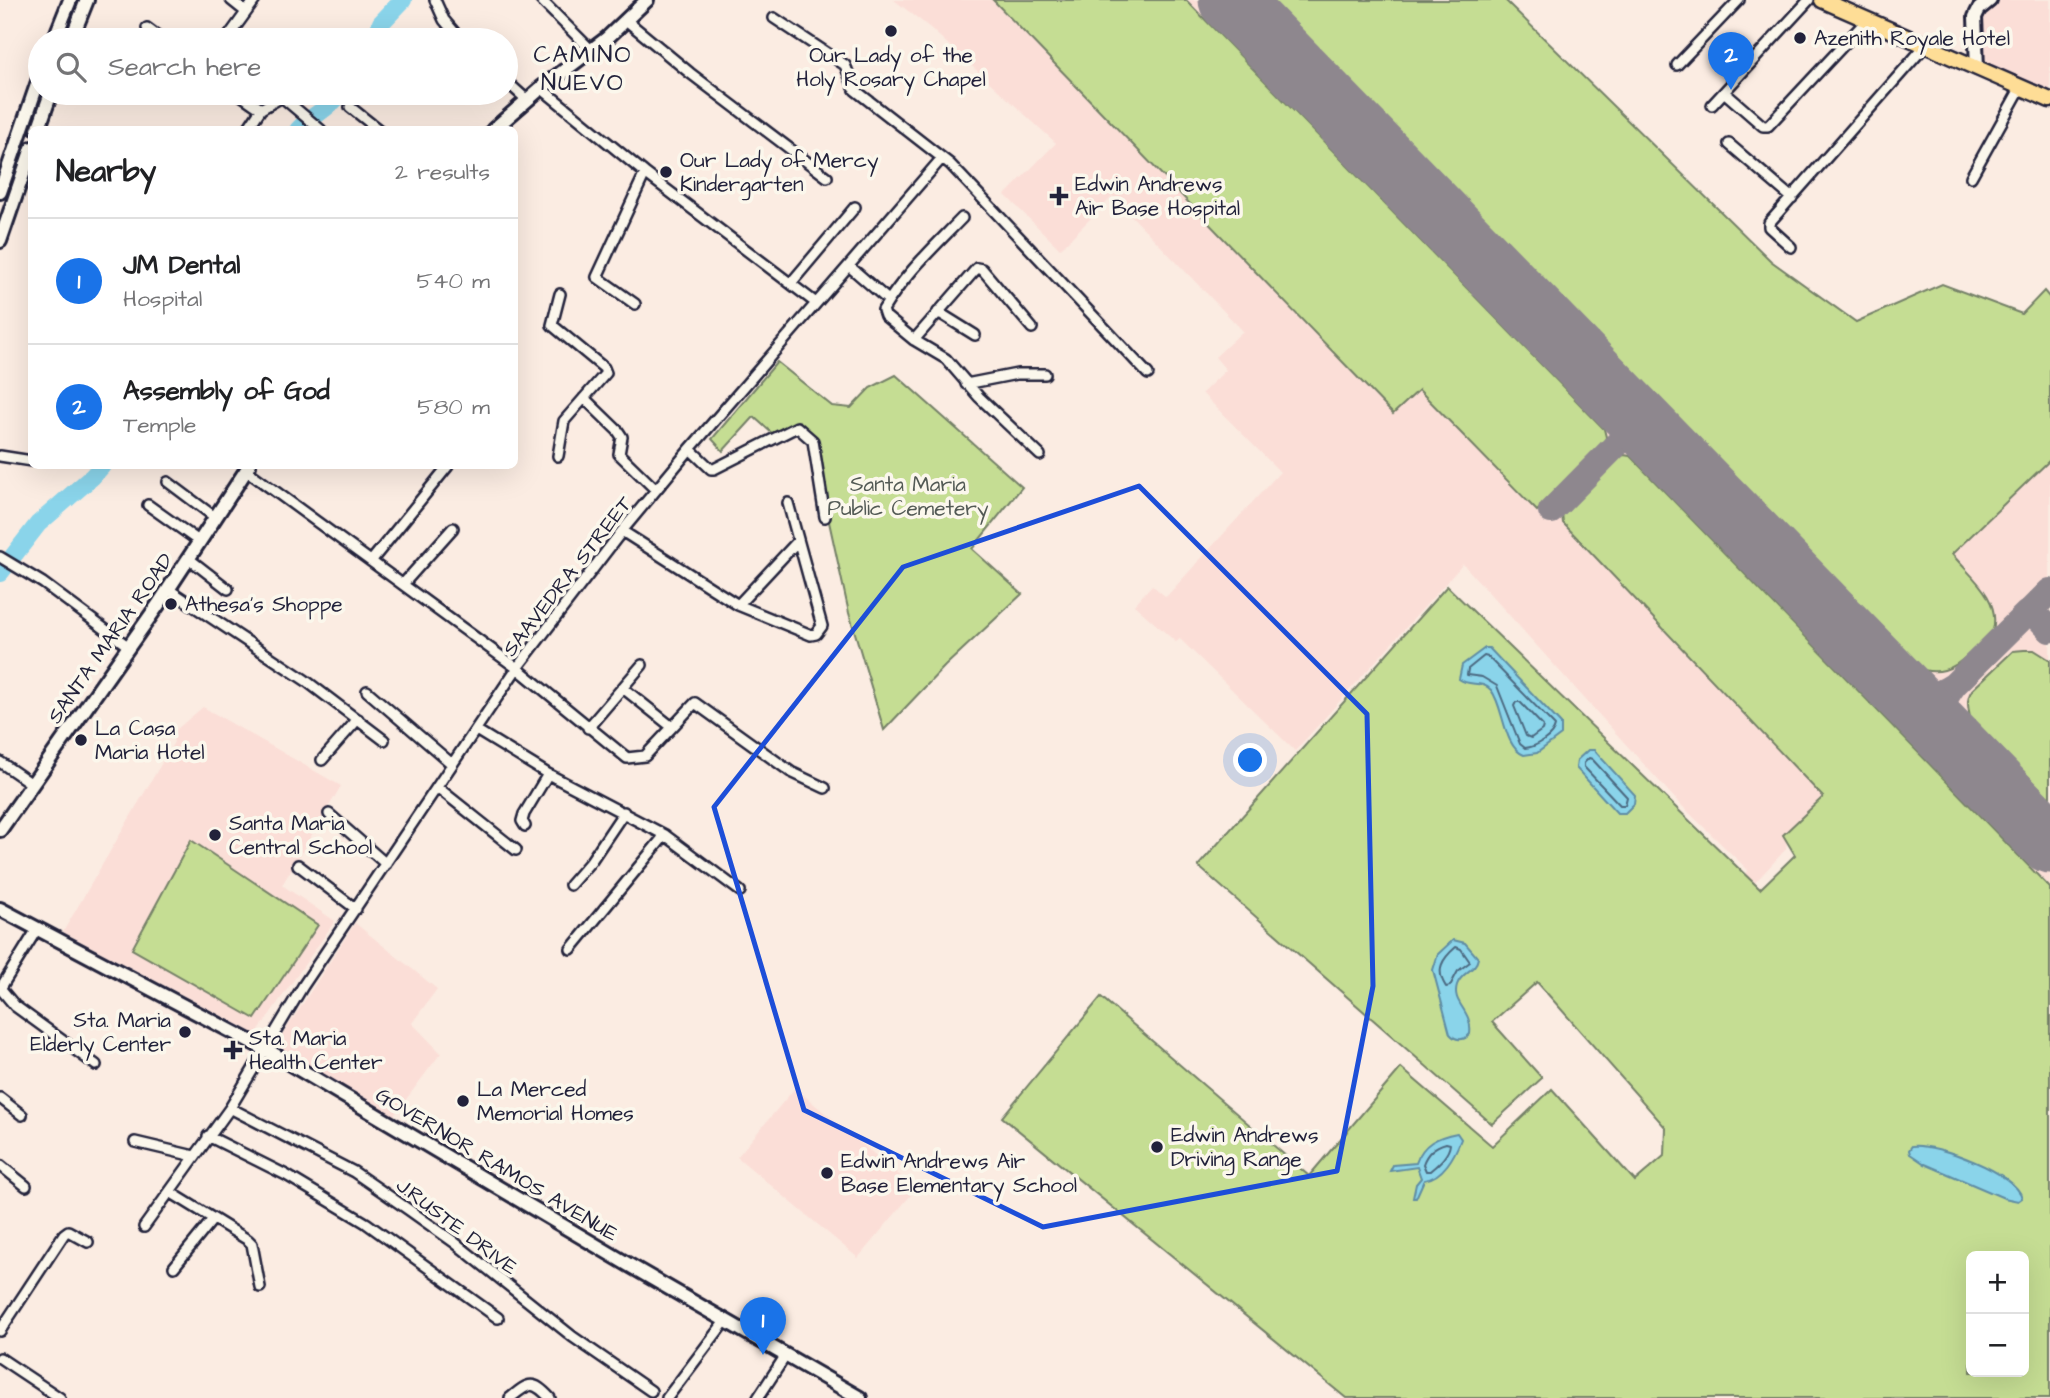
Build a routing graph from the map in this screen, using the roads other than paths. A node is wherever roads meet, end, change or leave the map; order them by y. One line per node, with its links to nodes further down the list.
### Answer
1 (70, 0): 16 (main road)
2 (87, 0): 17 (main road)
3 (231, 0): 12 (street)
4 (255, 0): 12 (street)
5 (435, 0): 19 (street)
6 (541, 0): 21 (street)
7 (647, 0): 14 (main road)
8 (1740, 0): 22 (street)
9 (1809, 0): 27 (street)
10 (1822, 0): 15 (main road)
11 (1990, 0): 23 (main road)
12 (246, 12): 18 (street)
13 (774, 18): 44 (street)
14 (627, 21): 21 (main road); 47 (street)
15 (1866, 21): 20 (main road); 27 (street)
16 (59, 28)
17 (76, 28)
18 (235, 28)
19 (451, 28)
20 (1925, 46): 23 (main road); 50 (street)
21 (591, 50): 25 (main road)
22 (1677, 65)
23 (1977, 68): 24 (main road)
24 (2021, 87): 29 (main road); 48 (street)
25 (541, 88): 28 (main road); 46 (street)
26 (518, 92): 28 (street)
27 (1724, 92): 35 (street)
28 (527, 100): 42 (main road)
29 (2050, 100)
30 (30, 105): 49 (main road)
31 (47, 105): 38 (main road)
32 (255, 105): 37 (street)
33 (267, 105): 37 (street)
34 (294, 105): 40 (street)
35 (1712, 105)
36 (350, 107): 41 (street)
37 (261, 109): 39 (street)
38 (39, 126)
39 (250, 126)
40 (317, 126)
41 (374, 126)
42 (497, 126)
43 (1729, 144): 50 (street)
44 (942, 158): 55 (street, SAAVEDRA STREET); 66 (street)
45 (28, 160): 53 (main road)
46 (645, 173): 56 (street); 60 (street)
47 (827, 177)
48 (1971, 177)
49 (0, 192)
50 (1792, 198): 54 (street)
51 (855, 207): 56 (street)
52 (962, 218): 58 (street)
53 (0, 241)
54 (1791, 247)
55 (849, 266): 58 (street); 59 (street, SAAVEDRA STREET)
56 (791, 283): 59 (street)
57 (560, 294): 68 (street)
58 (888, 300): 64 (street)
59 (816, 303): 69 (street, SAAVEDRA STREET)
60 (635, 304)
61 (938, 312): 62 (street); 63 (street); 64 (street)
62 (1032, 328)
63 (975, 335)
64 (914, 340): 67 (street)
65 (1045, 374): 67 (street)
66 (1148, 374)
67 (966, 384): 70 (street)
68 (584, 398): 72 (street); 78 (street)
69 (690, 449): 78 (street, SAAVEDRA STREET); 81 (street)
70 (1040, 455)
71 (0, 456): 73 (street)
72 (558, 456)
73 (28, 460)
74 (246, 469): 82 (main road, SANTA MARIA ROAD)
75 (248, 469): 89 (street)
76 (446, 469): 89 (street)
77 (167, 482): 82 (street)
78 (656, 490): 84 (street, SAAVEDRA STREET)
79 (788, 503): 86 (street)
80 (148, 505): 85 (street)
81 (825, 517)
82 (216, 518): 85 (main road, SANTA MARIA ROAD)
83 (453, 528): 90 (street)
84 (622, 531): 93 (street); 96 (street, SAAVEDRA STREET)
85 (200, 542): 88 (main road, SANTA MARIA ROAD)
86 (797, 542): 93 (street); 93 (street)
87 (0, 556): 94 (street)
88 (188, 558): 91 (main road, SANTA MARIA ROAD); 92 (street)
89 (372, 560): 90 (street)
90 (404, 583): 96 (street)
91 (168, 589): 94 (main road, SANTA MARIA ROAD); 99 (street)
92 (228, 589)
93 (738, 605)
94 (129, 647): 108 (main road, SANTA MARIA ROAD)
95 (642, 665): 97 (street)
96 (517, 668): 101 (street); 102 (street, SAAVEDRA STREET)
97 (623, 688): 100 (street); 101 (street)
98 (367, 691): 106 (street)
99 (359, 719): 103 (street); 104 (street)
100 (672, 727): 101 (street); 110 (street)
101 (588, 728)
102 (476, 730): 106 (street, SAAVEDRA STREET); 107 (street)
103 (384, 740)
104 (322, 760)
105 (0, 762): 108 (street)
106 (452, 764): 109 (street, SAAVEDRA STREET)
107 (548, 774): 111 (street); 113 (street)
108 (32, 784): 114 (main road, SANTA MARIA ROAD)
109 (437, 787): 116 (street); 117 (street, SAAVEDRA STREET)
110 (825, 788)
111 (624, 812): 115 (street); 119 (street)
112 (329, 814): 117 (street)
113 (525, 826)
114 (0, 830)
115 (665, 835): 120 (street); 124 (street)
116 (516, 850)
117 (386, 863): 122 (street, SAAVEDRA STREET)
118 (298, 865): 122 (street)
119 (570, 885)
120 (740, 891)
121 (0, 909): 123 (main road, GOVERNOR RAMOS AVENUE)
122 (356, 909): 126 (street, SAAVEDRA STREET)
123 (37, 929): 125 (street); 126 (main road, GOVERNOR RAMOS AVENUE)
124 (571, 949)
125 (0, 989): 127 (street)
126 (265, 1049): 129 (street, SAAVEDRA STREET); 143 (main road, GOVERNOR RAMOS AVENUE)
127 (96, 1065)
128 (0, 1098): 130 (street)
129 (230, 1108): 131 (street, SAAVEDRA STREET); 147 (street, J.RUSTE DRIVE)
130 (22, 1115)
131 (208, 1136): 133 (street, SAAVEDRA STREET); 142 (street)
132 (135, 1142): 133 (street)
133 (194, 1156): 136 (street, SAAVEDRA STREET)
134 (0, 1166): 135 (street)
135 (26, 1186)
136 (170, 1192): 137 (street); 138 (street, SAAVEDRA STREET)
137 (213, 1219): 140 (street); 141 (street)
138 (144, 1227)
139 (88, 1242): 144 (street)
140 (174, 1267)
141 (260, 1287)
142 (498, 1318)
143 (726, 1320): 145 (main road, GOVERNOR RAMOS AVENUE); 151 (street)
144 (0, 1331)
145 (786, 1355): 152 (street); 153 (main road, GOVERNOR RAMOS AVENUE)
146 (0, 1358): 148 (street)
147 (651, 1391)
148 (60, 1398)
149 (510, 1398): 150 (street)
150 (550, 1398)
151 (667, 1398)
152 (758, 1398)
153 (860, 1398)

